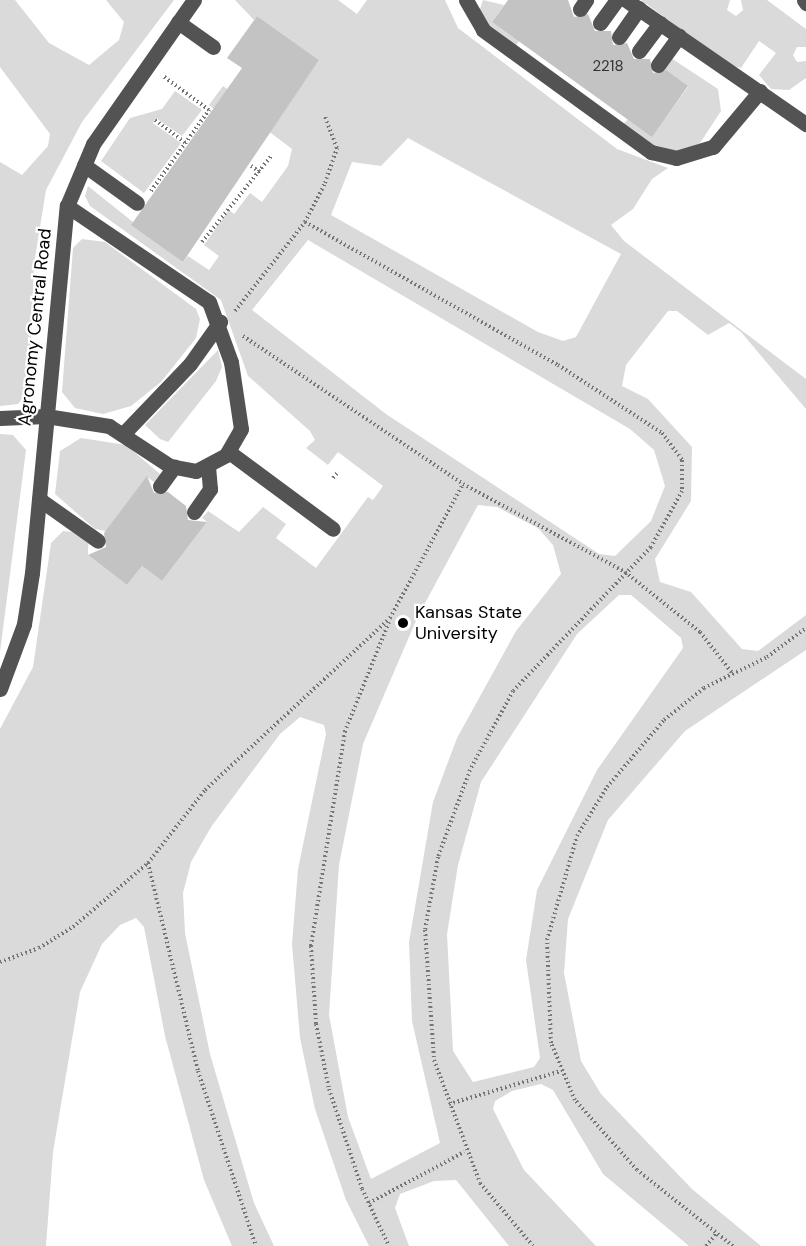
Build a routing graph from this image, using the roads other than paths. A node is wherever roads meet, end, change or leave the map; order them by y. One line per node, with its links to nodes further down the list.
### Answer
1 (194, 0): 5 (street, Agronomy Central Road)
2 (466, 0): 16 (street)
3 (617, 0): 6 (street)
4 (632, 4): 7 (street); 9 (street)
5 (178, 22): 10 (street); 17 (street, Agronomy Central Road)
6 (600, 23)
7 (660, 23): 8 (street); 11 (street)
8 (679, 36): 12 (street); 13 (street)
9 (619, 37)
10 (213, 47)
11 (639, 51)
12 (658, 65)
13 (760, 92): 15 (street); 16 (street)
14 (622, 115): 16 (street)
15 (804, 117)
16 (613, 128)
17 (84, 165): 18 (street); 19 (street, Agronomy Central Road)
18 (137, 203)
19 (67, 206): 20 (street); 21 (street, Agronomy Central Road)
20 (220, 322): 23 (street); 24 (street)
21 (46, 416): 22 (street); 23 (street); 28 (street, Agronomy Central Road)
22 (0, 418)
23 (124, 433): 25 (street)
24 (229, 452): 26 (street); 30 (street)
25 (174, 467): 26 (street); 27 (street)
26 (208, 468): 29 (street)
27 (160, 486)
28 (39, 499): 31 (street); 32 (street, Agronomy Central Road)
29 (194, 512)
30 (333, 529)
31 (98, 541)
32 (0, 689)

